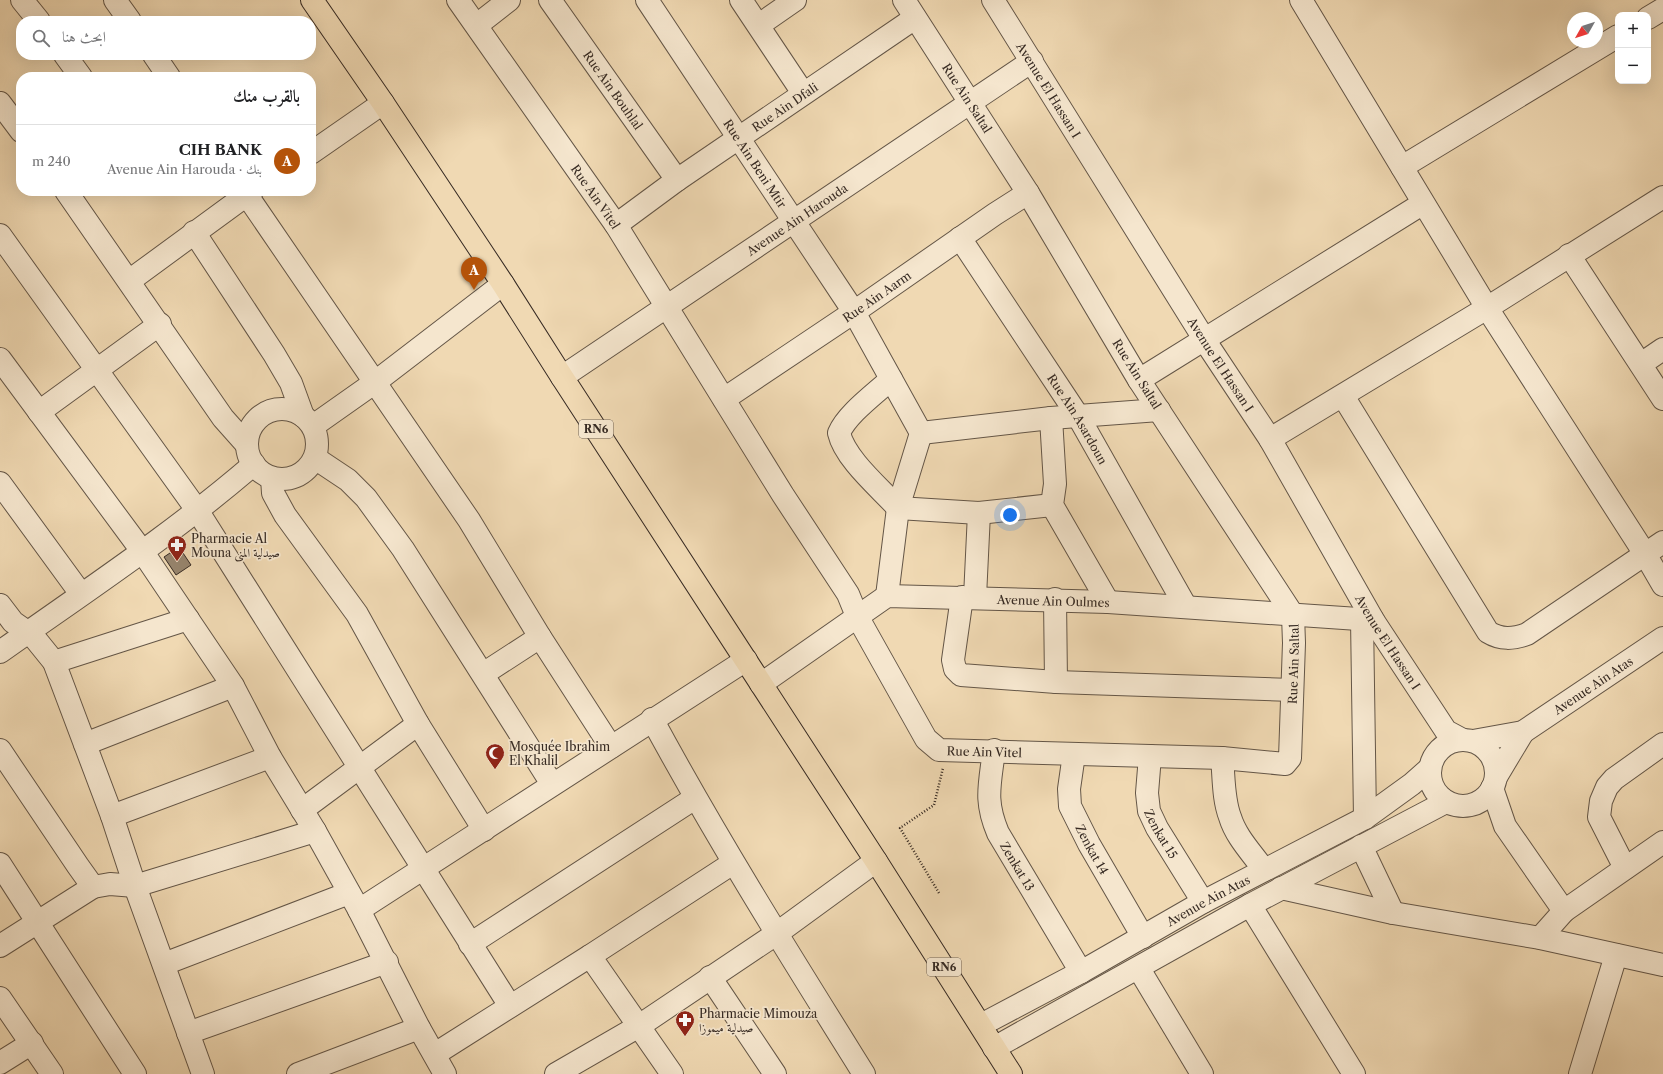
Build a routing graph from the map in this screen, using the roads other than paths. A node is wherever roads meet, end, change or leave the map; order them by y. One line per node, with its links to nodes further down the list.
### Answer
1 (22, 0): 14 (street)
2 (115, 0): 15 (street)
3 (312, 0): 27 (main road, RN6)
4 (458, 0): 17 (street, Rue Ain Vitel)
5 (509, 0): 17 (street)
6 (550, 0): 33 (street, Rue Ain Bouhlal)
7 (647, 0): 30 (street, Rue Ain Beni Mtir)
8 (741, 0): 18 (street)
9 (795, 0): 18 (street)
10 (993, 0): 22 (street, Avenue El Hassan I)
11 (1301, 0): 32 (street)
12 (910, 9): 25 (street, Rue Ain Dfali); 28 (street, Rue Ain Saltal)
13 (1663, 9): 16 (street)
14 (35, 16)
15 (126, 16)
16 (1651, 16)
17 (477, 25): 41 (street, Rue Ain Vitel)
18 (759, 25): 25 (street)
19 (1615, 38): 32 (street)
20 (69, 60): 23 (street)
21 (157, 60): 24 (street)
22 (1032, 61): 28 (street, Avenue Ain Harouda); 52 (street, Avenue El Hassan I)
23 (78, 72)
24 (166, 72)
25 (803, 93): 30 (street, Rue Ain Dfali)
26 (0, 103): 29 (street)
27 (383, 103): 31 (street); 47 (main road, RN6)
28 (970, 104): 34 (street, Rue Ain Saltal); 40 (street, Avenue Ain Harouda)
29 (16, 124)
30 (738, 138): 33 (street, Rue Ain Dfali); 40 (street, Rue Ain Beni Mtir)
31 (316, 150)
32 (1402, 167): 39 (street)
33 (677, 180): 41 (street, Rue Ain Dfali)
34 (1028, 193): 44 (street, Rue Ain Aarm); 59 (street, Rue Ain Saltal)
35 (70, 196): 46 (street)
36 (242, 196): 42 (street)
37 (250, 196): 60 (street)
38 (1663, 197): 45 (street)
39 (1422, 204): 49 (street); 52 (street)
40 (795, 222): 48 (street, Avenue Ain Harouda); 50 (street, Rue Ain Beni Mtir)
41 (616, 225): 48 (street, Rue Ain Vitel)
42 (194, 232): 46 (street); 68 (street)
43 (0, 234): 56 (street)
44 (960, 238): 50 (street, Rue Ain Aarm); 66 (street, Rue Ain Asardoun)
45 (1569, 254): 49 (street); 55 (street)
46 (129, 281): 51 (street)
47 (503, 284): 57 (main road, RN6); 60 (street)
48 (666, 308): 57 (street, Avenue Ain Harouda); 62 (street, Rue Ain Vitel)
49 (1487, 308): 61 (street); 81 (street)
50 (854, 312): 58 (street, Rue Ain Beni Mtir); 62 (street, Rue Ain Aarm)
51 (160, 324): 56 (street); 71 (street)
52 (1204, 338): 59 (street); 70 (street, Avenue El Hassan I)
53 (1663, 349): 55 (street)
54 (0, 359): 65 (street)
55 (1641, 364): 63 (street)
56 (97, 368): 65 (street); 77 (street)
57 (562, 377): 98 (main road, RN6)
58 (891, 379): 69 (street, Rue Ain Beni Mtir); 76 (street)
59 (1139, 380): 64 (street, Rue Ain Saltal)
60 (374, 383): 68 (street); 95 (street)
61 (1342, 396): 70 (street); 81 (street)
62 (724, 399): 91 (street, Rue Ain Vitel)
63 (1663, 399)
64 (1159, 410): 66 (street); 90 (street, Rue Ain Saltal)
65 (39, 412): 80 (street)
66 (1078, 416): 67 (street); 89 (street, Rue Ain Asardoun)
67 (1051, 418): 69 (street); 75 (street)
68 (308, 421): 71 (street); 72 (street)
69 (921, 433): 76 (street)
70 (1270, 438): 93 (street, Avenue El Hassan I)
71 (251, 455): 73 (street); 77 (street)
72 (315, 458): 73 (street); 100 (street)
73 (272, 478): 106 (street)
74 (0, 484): 83 (street)
75 (1052, 505): 78 (street); 87 (street)
76 (898, 508): 78 (street); 84 (street)
77 (197, 510): 80 (street); 120 (street)
78 (978, 513): 85 (street)
79 (1663, 542): 81 (street)
80 (142, 551): 83 (street); 92 (street)
81 (1645, 554): 82 (street)
82 (1663, 585)
83 (80, 594): 94 (street)
84 (887, 596): 85 (street, Avenue Ain Oulmes); 91 (street)
85 (968, 597): 86 (street, Avenue Ain Oulmes); 101 (street)
86 (1055, 599): 87 (street, Avenue Ain Oulmes); 101 (street)
87 (1108, 602): 89 (street, Avenue Ain Oulmes)
88 (0, 606): 94 (street)
89 (1186, 607): 90 (street, Avenue Ain Oulmes)
90 (1293, 615): 93 (street, Avenue Ain Oulmes); 104 (street, Rue Ain Saltal)
91 (857, 616): 102 (street); 113 (street, Rue Ain Vitel)
92 (188, 619): 99 (street); 103 (street)
93 (1368, 620): 108 (street, Avenue El Hassan I); 128 (street)
94 (28, 632): 97 (street); 99 (street)
95 (540, 637): 100 (street); 111 (street)
96 (1663, 638): 107 (street, Avenue Ain Atas)
97 (0, 652)
98 (746, 660): 102 (main road, RN6); 105 (street)
99 (54, 662): 109 (street)
100 (483, 674): 122 (street)
101 (1056, 682): 104 (street)
102 (761, 684): 134 (main road, RN6)
103 (233, 686): 109 (street); 116 (street)
104 (1292, 690): 119 (street, Rue Ain Saltal)
105 (652, 719): 111 (street); 123 (street)
106 (418, 724): 120 (street); 130 (street)
107 (1523, 732): 108 (street); 121 (street)
108 (1460, 737): 118 (street); 121 (street)
109 (85, 744): 127 (street)
110 (1663, 744): 137 (street)
111 (611, 747): 122 (street)
112 (0, 750): 141 (street)
113 (994, 750): 114 (street, Rue Ain Vitel); 160 (street, Zenkat 13)
114 (1074, 754): 115 (street, Rue Ain Vitel); 150 (street, Zenkat 14)
115 (1150, 756): 117 (street, Rue Ain Vitel); 144 (street, Zenkat 15)
116 (270, 757): 126 (street); 127 (street)
117 (1222, 758): 119 (street, Rue Ain Vitel); 139 (street)
118 (1432, 762): 124 (street); 128 (street, Avenue Ain Atas)
119 (1282, 764)
120 (359, 766): 126 (street); 138 (street)
121 (1494, 783): 125 (street); 129 (street)
122 (552, 784): 130 (street)
123 (695, 798): 135 (street); 152 (street)
124 (1442, 799): 125 (street); 133 (street, Avenue Ain Atas)
125 (1464, 806): 129 (street)
126 (302, 810): 131 (street)
127 (112, 816): 140 (street)
128 (1365, 818): 139 (street, Avenue Ain Atas)
129 (1505, 826): 146 (street)
130 (484, 830): 138 (street)
131 (315, 831): 140 (street); 143 (street)
132 (1663, 842): 137 (street)
133 (1361, 846): 142 (street, Avenue Ain Atas); 147 (street)
134 (876, 861): 149 (street); 164 (main road, RN6)
135 (733, 863): 149 (street); 155 (street)
136 (0, 864): 148 (street)
137 (1624, 868): 146 (street)
138 (422, 869): 143 (street); 152 (street)
139 (1264, 870): 144 (street, Avenue Ain Atas)
140 (135, 886): 141 (street); 157 (street)
141 (93, 887): 148 (street)
142 (1281, 888): 145 (street, Avenue Ain Atas); 147 (street)
143 (354, 901): 156 (street); 157 (street)
144 (1203, 902): 150 (street, Avenue Ain Atas)
145 (1250, 905): 159 (street, Avenue Ain Atas); 183 (street)
146 (1564, 911): 151 (street)
147 (1393, 913): 151 (street)
148 (38, 922): 153 (street); 174 (street)
149 (776, 934): 161 (street); 180 (street)
150 (1143, 937): 160 (street, Avenue Ain Atas)
151 (1540, 938): 154 (street)
152 (470, 944): 163 (street)
153 (0, 946)
154 (1616, 955): 158 (street); 184 (street)
155 (590, 956): 163 (street); 165 (street)
156 (387, 962): 166 (street); 167 (street)
157 (164, 964): 167 (street)
158 (1663, 965)
159 (1139, 969): 169 (street, Avenue Ain Atas); 182 (street)
160 (1081, 972): 164 (street, Avenue Ain Atas)
161 (710, 977): 165 (street); 172 (street)
162 (0, 998): 168 (street)
163 (510, 1006): 170 (street)
164 (981, 1025): 169 (main road, RN6)
165 (639, 1026): 178 (street); 179 (street)
166 (419, 1028): 170 (street); 176 (street)
167 (188, 1033): 175 (street)
168 (32, 1043): 171 (street); 173 (street)
169 (994, 1048): 181 (main road, RN6)
170 (435, 1054): 177 (street)
171 (0, 1063)
172 (773, 1073)
173 (52, 1074)
174 (135, 1074)
175 (203, 1074)
176 (298, 1074)
177 (445, 1074)
178 (556, 1074)
179 (672, 1074)
180 (864, 1074)
181 (1011, 1074)
182 (1202, 1074)
183 (1354, 1074)
184 (1580, 1074)

